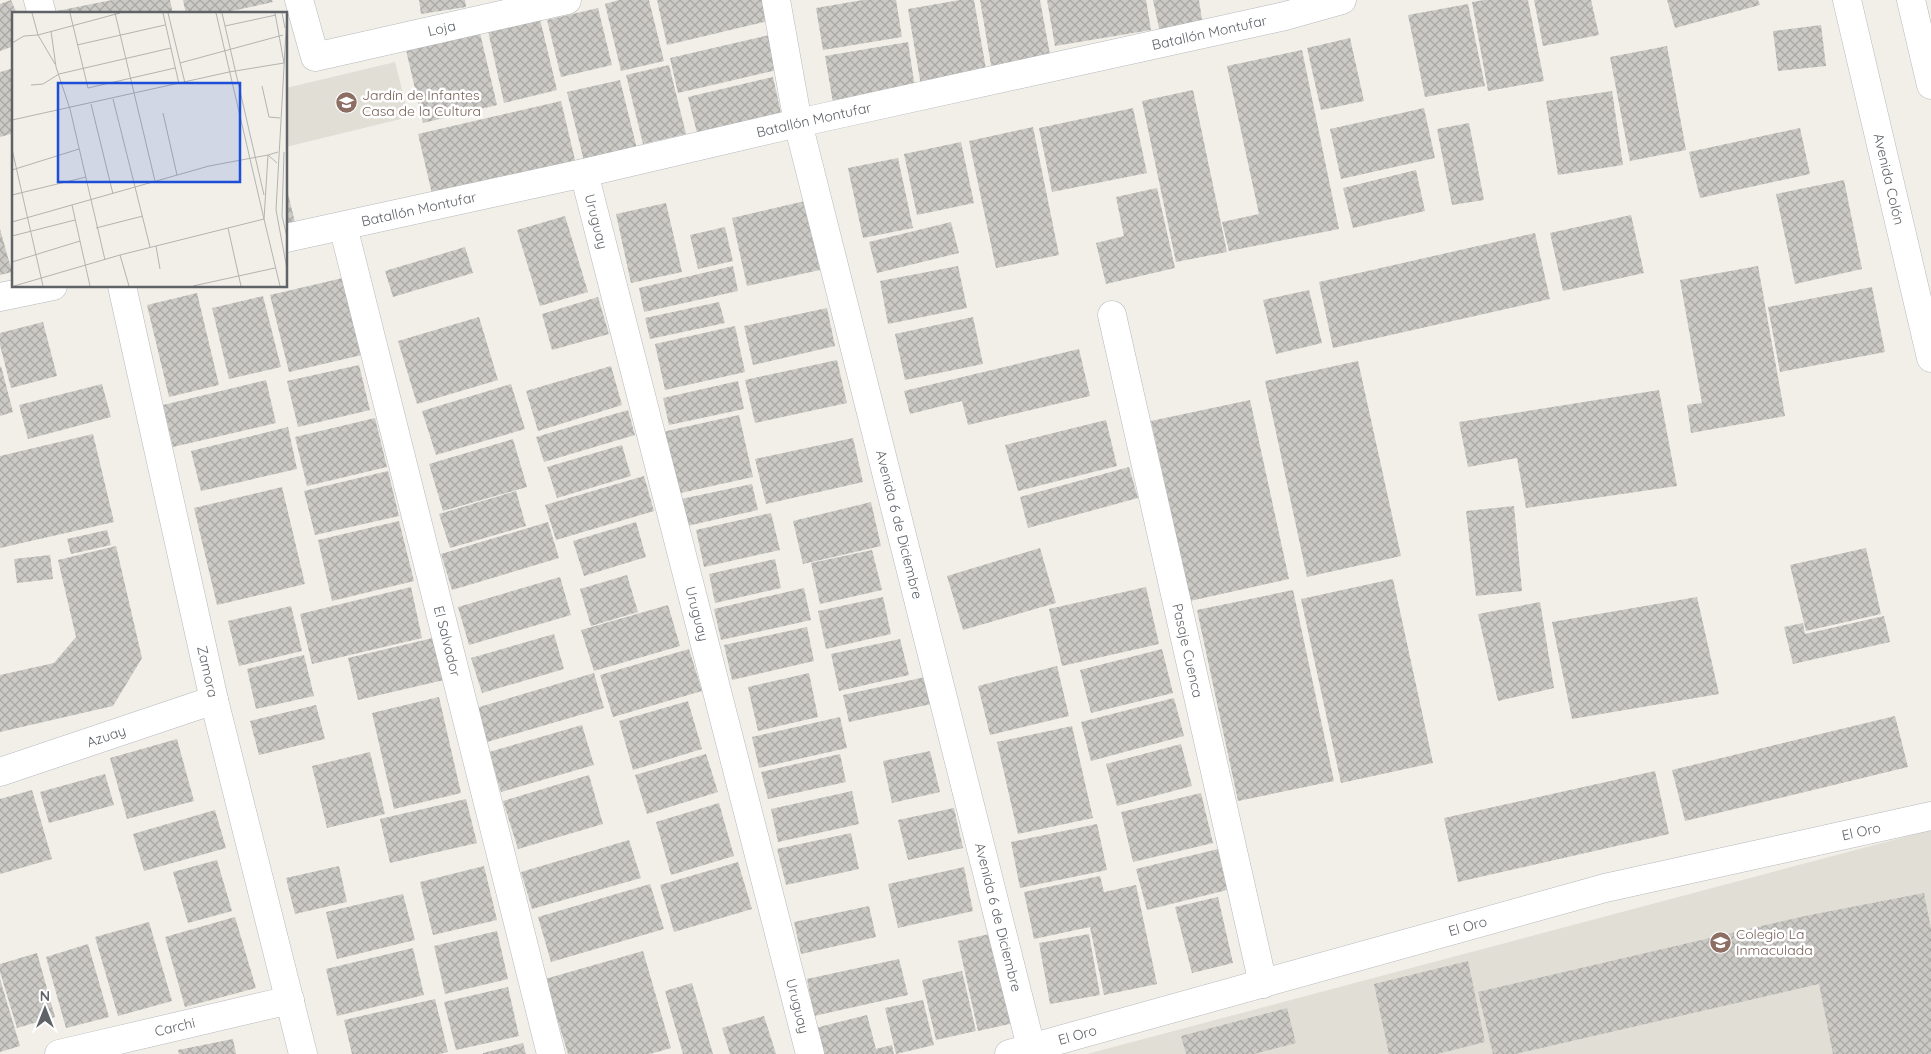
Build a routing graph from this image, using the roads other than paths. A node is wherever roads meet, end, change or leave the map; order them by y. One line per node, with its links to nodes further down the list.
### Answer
1 (299, 0): 2 (street, Loja)
2 (568, 0)
3 (776, 0): 9 (street, Avenida 6 de Diciembre)
4 (1342, 0): 7 (street, Batallón Montufar)
5 (1847, 0): 17 (street, Avenida Colón)
6 (1911, 0): 8 (street)
7 (1283, 8): 9 (street, Batallón Montufar)
8 (1931, 85)
9 (798, 123): 10 (street, Batallón Montufar); 23 (street, Avenida 6 de Diciembre)
10 (584, 173): 11 (street, Batallón Montufar); 27 (street, Uruguay)
11 (343, 226): 12 (street, Batallón Montufar); 26 (street, El Salvador)
12 (288, 238)
13 (43, 288): 15 (street)
14 (122, 288): 18 (street, Zamora)
15 (0, 297)
16 (1112, 315): 21 (street, Pasaje Cuenca)
17 (1931, 358)
18 (214, 700): 19 (street, Azuay); 22 (street, Zamora)
19 (0, 772)
20 (1931, 816): 21 (street, El Oro)
21 (1263, 984): 23 (street, El Oro)
22 (290, 1000): 24 (street, Carchi); 25 (street, Zamora)
23 (1020, 1051)
24 (59, 1054)
25 (303, 1054)
26 (551, 1054)
27 (810, 1054)

